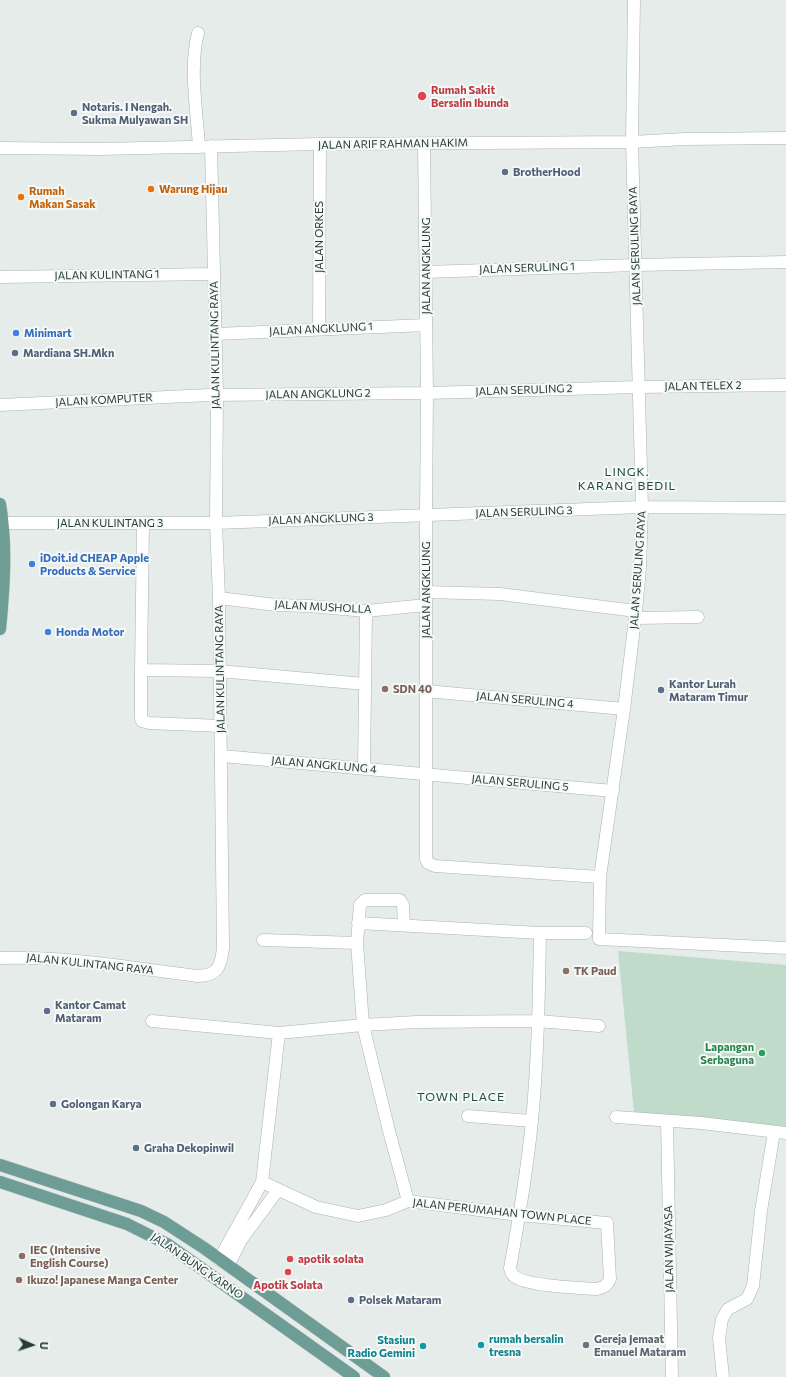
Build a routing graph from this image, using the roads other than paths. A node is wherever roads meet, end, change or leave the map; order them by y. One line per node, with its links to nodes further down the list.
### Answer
1 (634, 0): 4 (street, JALAN SERULING RAYA)
2 (198, 33): 8 (street)
3 (786, 138): 4 (street, JALAN ARIF RAHMAN HAKIM)
4 (632, 142): 6 (street, JALAN ARIF RAHMAN HAKIM); 11 (street, JALAN SERULING RAYA)
5 (320, 144): 6 (street, JALAN ARIF RAHMAN HAKIM); 7 (street, JALAN ARIF RAHMAN HAKIM); 16 (street, JALAN ORKES)
6 (424, 144): 12 (street, JALAN ANGKLUNG)
7 (211, 146): 8 (street, JALAN ARIF RAHMAN HAKIM); 13 (street, JALAN KULINTANG RAYA)
8 (199, 147): 9 (street, JALAN ARIF RAHMAN HAKIM)
9 (0, 148)
10 (786, 262): 11 (street, JALAN SERULING 1)
11 (632, 265): 12 (street, JALAN SERULING 1); 19 (street, JALAN SERULING RAYA)
12 (426, 272): 15 (street, JALAN ANGKLUNG)
13 (213, 274): 14 (street, JALAN KULINTANG 1); 17 (street, JALAN KULINTANG RAYA)
14 (0, 277)
15 (426, 325): 16 (street, JALAN ANGKLUNG 1); 21 (street, JALAN ANGKLUNG)
16 (319, 330): 17 (street, JALAN ANGKLUNG 1)
17 (216, 334): 22 (street, JALAN KULINTANG RAYA)
18 (786, 385): 19 (street, JALAN TELEX 2)
19 (638, 387): 20 (street, JALAN TELEX 2); 25 (street, JALAN SERULING RAYA)
20 (621, 388): 21 (street, JALAN SERULING 2)
21 (427, 393): 22 (street, JALAN ANGKLUNG 2); 27 (street, JALAN ANGKLUNG)
22 (213, 395): 23 (street, JALAN KOMPUTER); 29 (street, JALAN KULINTANG RAYA)
23 (0, 405)
24 (0, 504): 28 (main road)
25 (642, 507): 26 (street, JALAN SERULING 3); 27 (street, JALAN SERULING 3); 35 (street, JALAN SERULING RAYA)
26 (786, 508)
27 (426, 515): 29 (street, JALAN ANGKLUNG 3); 31 (street, JALAN ANGKLUNG)
28 (2, 523): 30 (street, JALAN KULINTANG 3); 37 (main road)
29 (216, 523): 30 (street, JALAN KULINTANG 3); 32 (street, JALAN KULINTANG RAYA)
30 (144, 524): 38 (street)
31 (426, 592): 33 (street, JALAN ANGKLUNG); 35 (street)
32 (219, 598): 34 (street, JALAN MUSHOLLA); 39 (street, JALAN KULINTANG RAYA)
33 (426, 605): 34 (street, JALAN MUSHOLLA); 41 (street, JALAN ANGKLUNG)
34 (366, 611): 40 (street)
35 (636, 614): 36 (street); 42 (street, JALAN SERULING RAYA)
36 (698, 618)
37 (0, 623)
38 (141, 670): 39 (street); 43 (street)
39 (219, 671): 40 (street); 43 (street, JALAN KULINTANG RAYA)
40 (365, 684): 45 (street)
41 (426, 691): 42 (street, JALAN SERULING 4); 46 (street, JALAN ANGKLUNG)
42 (624, 709): 47 (street, JALAN SERULING RAYA)
43 (221, 726): 44 (street, JALAN KULINTANG RAYA)
44 (222, 756): 45 (street, JALAN ANGKLUNG 4); 56 (street, JALAN KULINTANG RAYA)
45 (364, 769): 46 (street, JALAN ANGKLUNG 4)
46 (426, 774): 47 (street, JALAN SERULING 5); 48 (street, JALAN ANGKLUNG)
47 (613, 791): 48 (street, JALAN SERULING RAYA)
48 (600, 876): 55 (street, JALAN SERULING RAYA)
49 (358, 923): 50 (street); 50 (street); 54 (street)
50 (404, 925): 51 (street)
51 (540, 933): 52 (street); 58 (street)
52 (586, 933)
53 (263, 940): 54 (street)
54 (357, 943): 59 (street)
55 (786, 948)
56 (0, 958)
57 (152, 1021): 61 (street)
58 (538, 1021): 59 (street); 60 (street); 64 (street)
59 (363, 1025): 61 (street); 71 (street)
60 (599, 1026)
61 (279, 1033): 69 (street)
62 (468, 1116): 64 (street)
63 (616, 1117): 65 (street)
64 (532, 1121): 72 (street)
65 (667, 1121): 66 (street); 80 (street, JALAN WIJAYASA)
66 (780, 1133): 81 (street)
67 (0, 1165): 73 (main road)
68 (0, 1182): 74 (main road, JALAN BUNG KARNO)
69 (262, 1182): 70 (street, JALAN PERUMAHAN TOWN PLACE); 75 (street)
70 (278, 1190): 71 (street, JALAN PERUMAHAN TOWN PLACE); 75 (street)
71 (408, 1201): 72 (street, JALAN PERUMAHAN TOWN PLACE)
72 (519, 1215): 72 (street, JALAN PERUMAHAN TOWN PLACE)
73 (176, 1229): 74 (main road); 75 (main road)
74 (167, 1244): 77 (main road, JALAN BUNG KARNO)
75 (224, 1263): 76 (main road)
76 (354, 1356): 77 (main road); 79 (main road)
77 (344, 1370): 78 (main road, JALAN BUNG KARNO)
78 (354, 1377)
79 (384, 1377)
80 (672, 1377)
81 (723, 1377)

